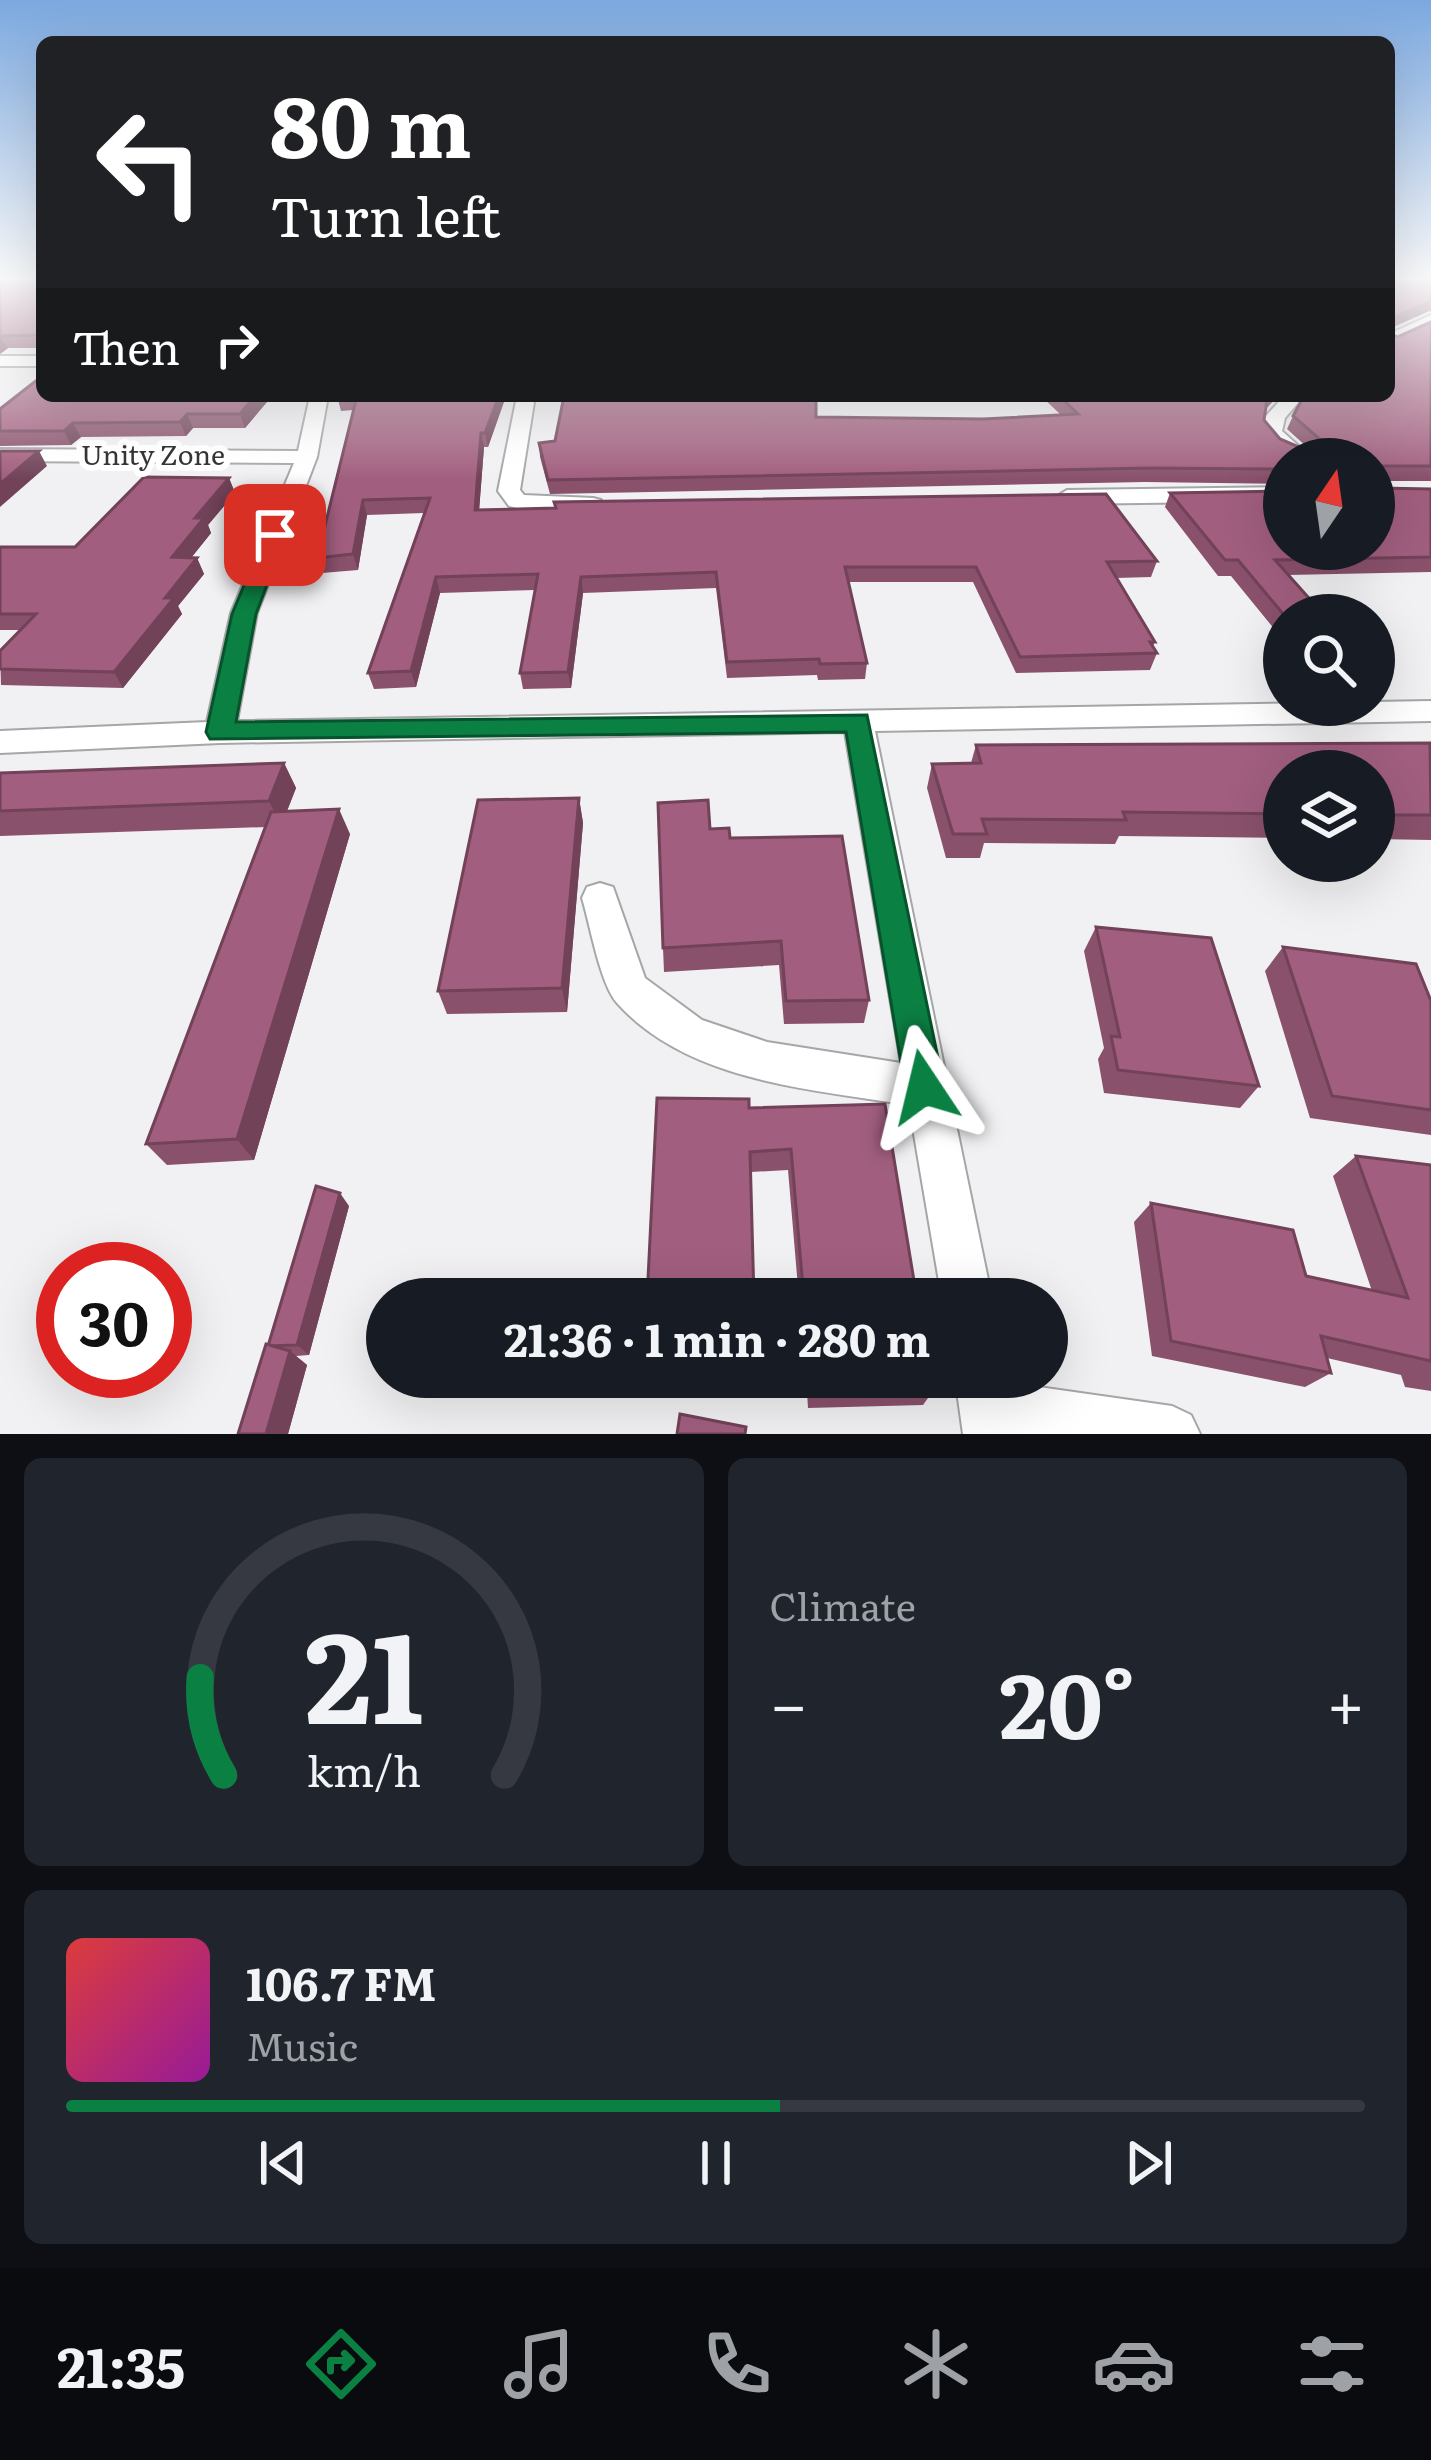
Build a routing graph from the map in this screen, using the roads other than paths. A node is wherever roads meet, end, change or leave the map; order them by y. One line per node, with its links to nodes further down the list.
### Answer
1 (0, 361): 2 (street)
2 (36, 361)
3 (319, 402): 8 (street)
4 (525, 402): 11 (street)
5 (1289, 402): 6 (street)
6 (1276, 438)
7 (0, 454): 8 (street, Unity Zone)
8 (307, 457): 14 (street)
9 (1263, 494): 10 (street)
10 (1046, 498)
11 (618, 505)
12 (1431, 711): 13 (street)
13 (858, 722): 14 (street); 17 (street)
14 (220, 732): 15 (street)
15 (0, 742)
16 (600, 898): 17 (street)
17 (924, 1087): 18 (street)
18 (963, 1278)
19 (987, 1406): 20 (street)
20 (1172, 1434)

